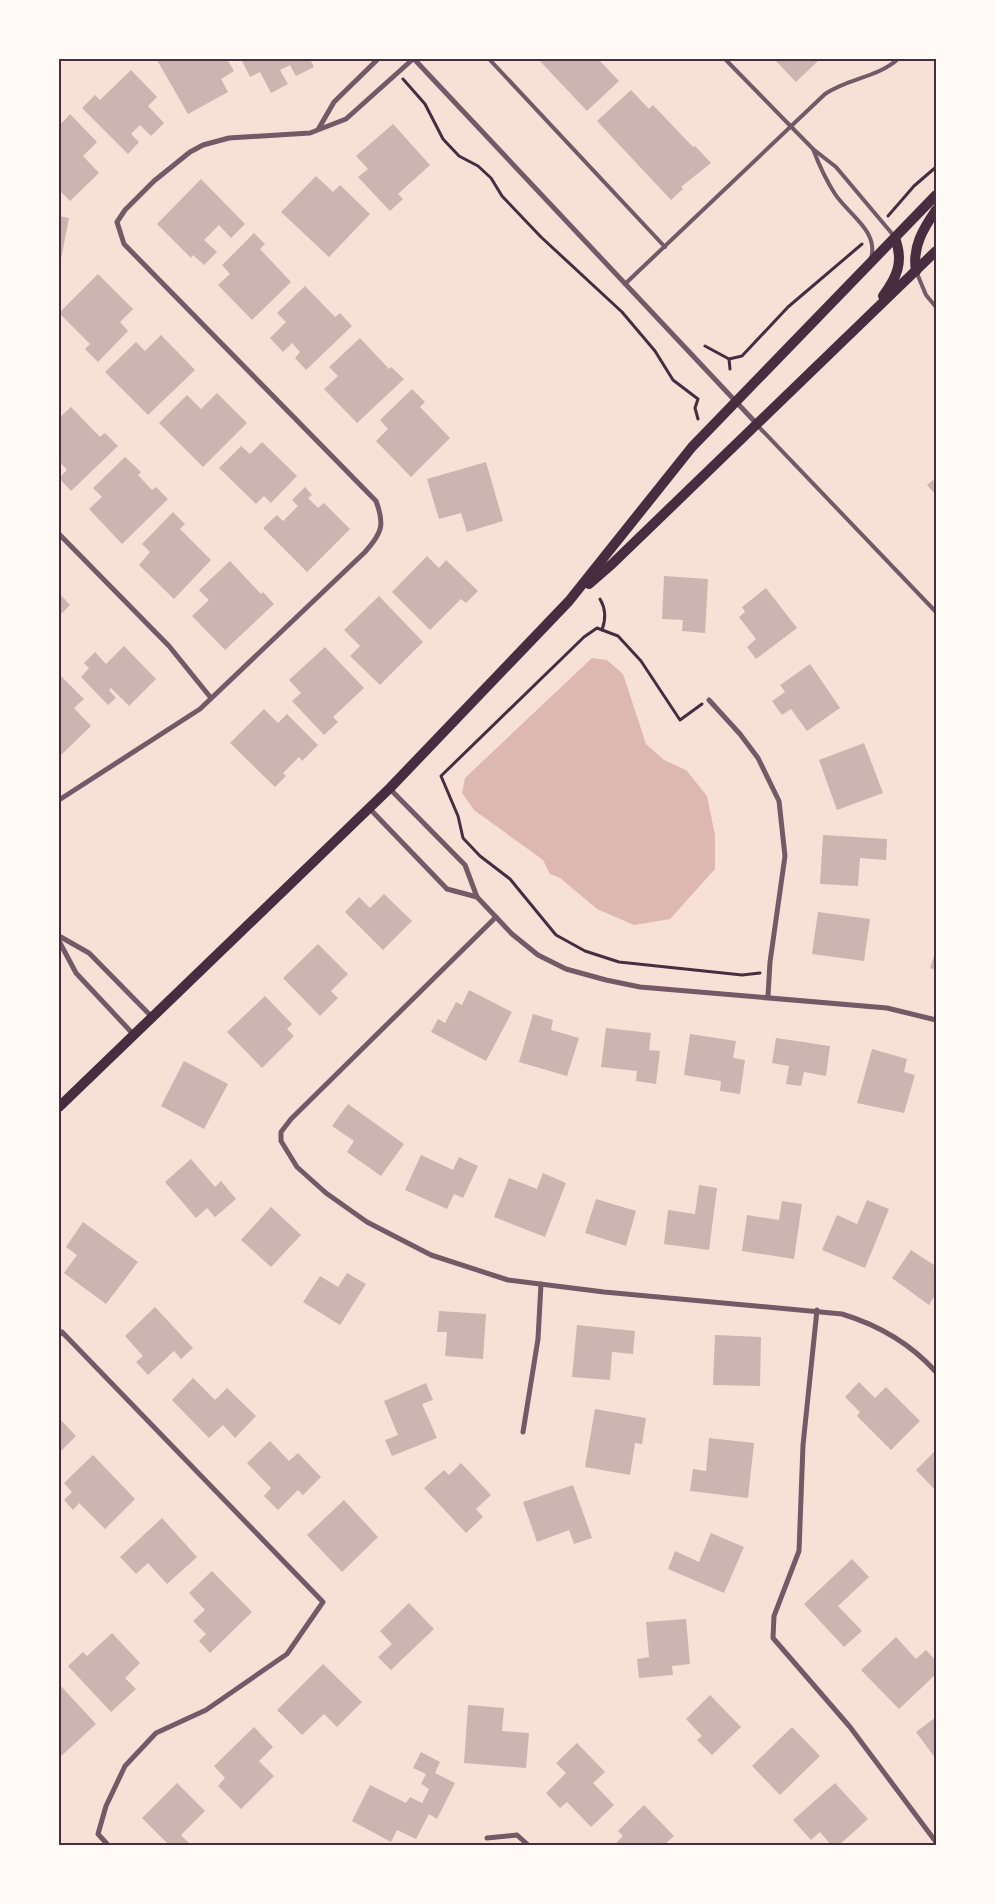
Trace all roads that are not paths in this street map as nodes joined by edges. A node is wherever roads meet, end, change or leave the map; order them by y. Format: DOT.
graph roads {
  1 [pos="378,59"];
  2 [pos="413,59"];
  3 [pos="489,59"];
  4 [pos="725,59"];
  5 [pos="898,59"];
  6 [pos="791,127"];
  7 [pos="319,128"];
  8 [pos="813,149"];
  9 [pos="936,195"];
  10 [pos="936,210"];
  11 [pos="895,238"];
  12 [pos="665,247"];
  13 [pos="936,251"];
  14 [pos="870,265"];
  15 [pos="916,271"];
  16 [pos="625,284"];
  17 [pos="936,307"];
  18 [pos="849,335"];
  19 [pos="736,402"];
  20 [pos="756,423"];
  21 [pos="59,534"];
  22 [pos="569,601"];
  23 [pos="936,612"];
  24 [pos="212,698"];
  25 [pos="708,700"];
  26 [pos="390,788"];
  27 [pos="59,800"];
  28 [pos="369,808"];
  29 [pos="477,897"];
  30 [pos="496,917"];
  31 [pos="59,936"];
  32 [pos="59,941"];
  33 [pos="768,996"];
  34 [pos="152,1017"];
  35 [pos="936,1020"];
  36 [pos="134,1034"];
  37 [pos="59,1107"];
  38 [pos="541,1284"];
  39 [pos="818,1310"];
  40 [pos="59,1335"];
  41 [pos="936,1372"];
  42 [pos="523,1432"];
  43 [pos="487,1838"];
  44 [pos="936,1842"];
  45 [pos="108,1845"];
  46 [pos="528,1845"];
  1 -- 7 [label="street"];
  2 -- 7 [label="street"];
  2 -- 16 [label="street"];
  3 -- 12 [label="lane"];
  4 -- 6 [label="lane"];
  5 -- 6 [label="lane"];
  6 -- 8 [label="lane"];
  6 -- 12 [label="lane"];
  7 -- 24 [label="street"];
  8 -- 11 [label="lane"];
  8 -- 14 [label="lane"];
  9 -- 11 [label="main road"];
  10 -- 15 [label="main road"];
  11 -- 14 [label="main road"];
  11 -- 18 [label="main road"];
  12 -- 16 [label="lane"];
  13 -- 15 [label="main road"];
  14 -- 19 [label="main road"];
  15 -- 17 [label="lane"];
  15 -- 18 [label="main road"];
  16 -- 19 [label="street"];
  18 -- 20 [label="main road"];
  19 -- 20 [label="street"];
  19 -- 22 [label="main road"];
  20 -- 22 [label="main road"];
  20 -- 23 [label="lane"];
  21 -- 24 [label="street"];
  22 -- 26 [label="main road"];
  24 -- 27 [label="street"];
  25 -- 33 [label="street"];
  26 -- 28 [label="main road"];
  26 -- 29 [label="street"];
  28 -- 29 [label="street"];
  28 -- 34 [label="main road"];
  29 -- 30 [label="street"];
  30 -- 33 [label="street"];
  30 -- 38 [label="street"];
  31 -- 34 [label="street"];
  32 -- 36 [label="street"];
  33 -- 35 [label="street"];
  34 -- 36 [label="main road"];
  36 -- 37 [label="main road"];
  38 -- 39 [label="street"];
  38 -- 42 [label="street"];
  39 -- 41 [label="street"];
  39 -- 44 [label="street"];
  40 -- 45 [label="street"];
  43 -- 46 [label="street"];
}
